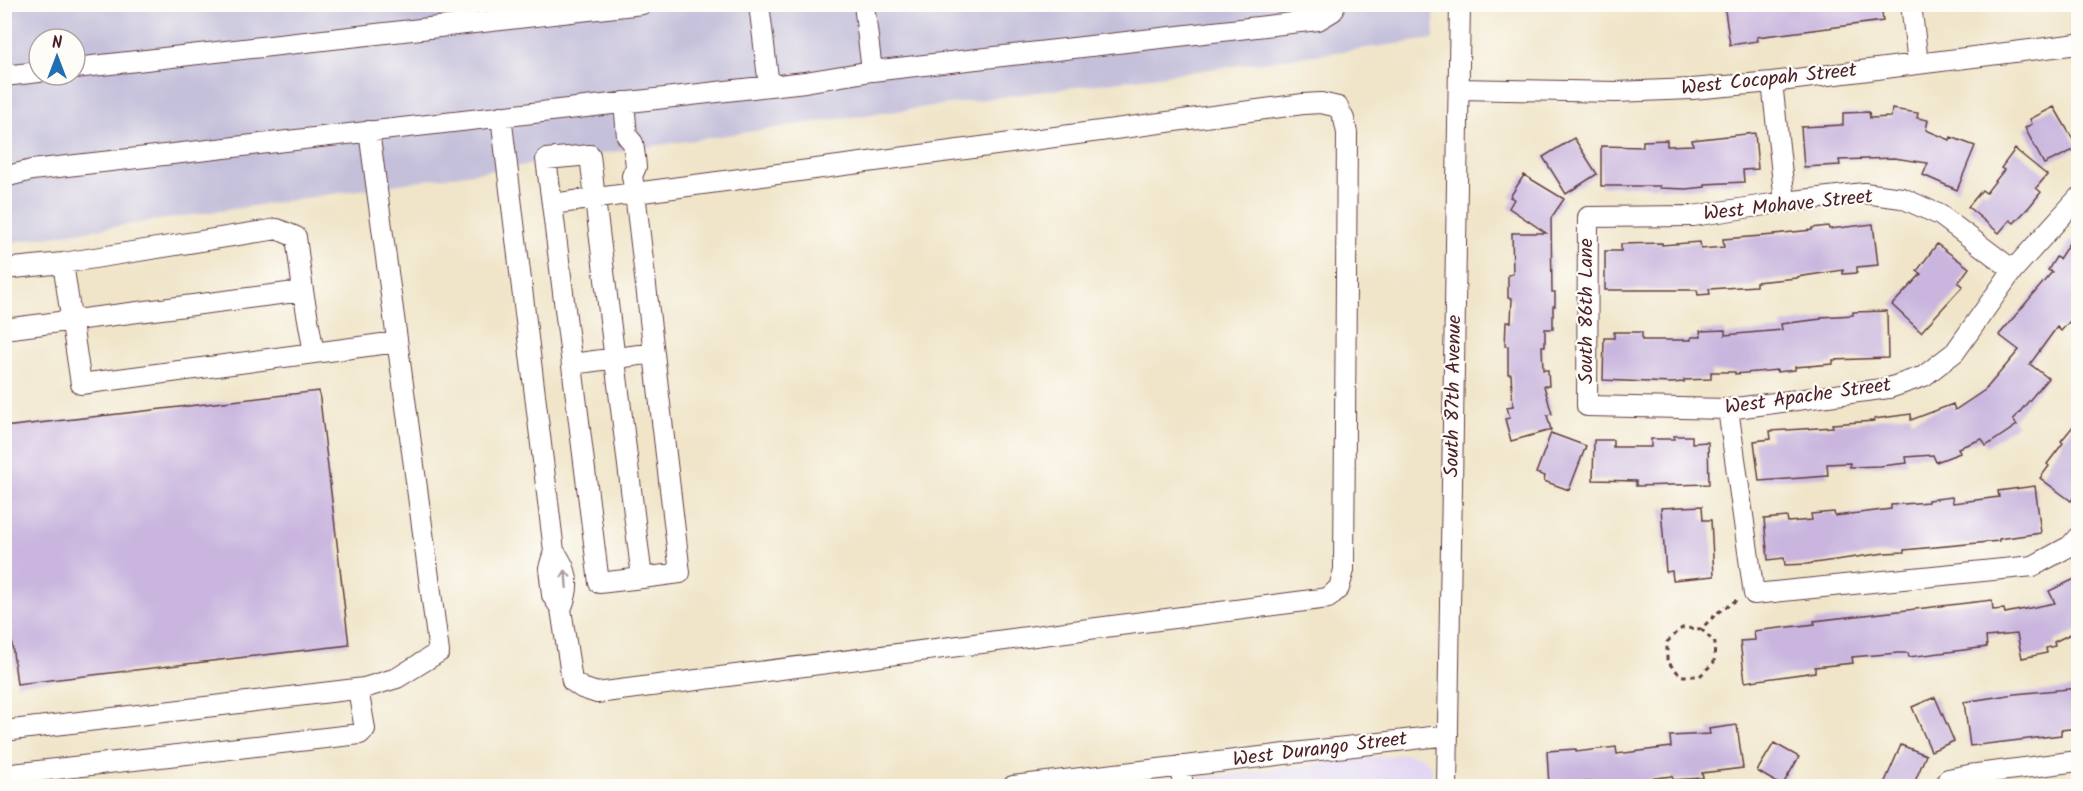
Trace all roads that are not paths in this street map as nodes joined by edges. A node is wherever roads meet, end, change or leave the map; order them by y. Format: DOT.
graph roads {
  1 [pos="642,4"];
  2 [pos="759,4"];
  3 [pos="864,4"];
  4 [pos="1335,4"];
  5 [pos="1460,4"];
  6 [pos="1911,4"];
  7 [pos="2079,44"];
  8 [pos="1918,63"];
  9 [pos="87,67"];
  10 [pos="872,70"];
  11 [pos="27,73"];
  12 [pos="4,76"];
  13 [pos="1772,82"];
  14 [pos="769,86"];
  15 [pos="1459,89"];
  16 [pos="624,102"];
  17 [pos="501,116"];
  18 [pos="369,131"];
  19 [pos="4,177"];
  20 [pos="633,184"];
  21 [pos="2079,198"];
  22 [pos="595,199"];
  23 [pos="1785,202"];
  24 [pos="552,204"];
  25 [pos="1588,217"];
  26 [pos="63,263"];
  27 [pos="4,269"];
  28 [pos="2013,270"];
  29 [pos="303,291"];
  30 [pos="72,320"];
  31 [pos="4,329"];
  32 [pos="397,342"];
  33 [pos="315,353"];
  34 [pos="654,353"];
  35 [pos="615,358"];
  36 [pos="572,364"];
  37 [pos="1587,406"];
  38 [pos="1728,410"];
  39 [pos="2079,537"];
  40 [pos="642,578"];
  41 [pos="358,689"];
  42 [pos="4,731"];
  43 [pos="1448,735"];
  44 [pos="2079,761"];
  45 [pos="1180,766"];
  46 [pos="4,775"];
  47 [pos="1948,783"];
  48 [pos="1013,786"];
  49 [pos="1183,786"];
  50 [pos="1447,786"];
  1 -- 9 [label="street"];
  2 -- 14 [label="street"];
  3 -- 10 [label="street"];
  4 -- 10 [label="street"];
  5 -- 15 [label="street, South 87th Avenue"];
  6 -- 8 [label="street"];
  7 -- 8 [label="street, West Cocopah Street"];
  8 -- 13 [label="street, West Cocopah Street"];
  10 -- 14 [label="street"];
  11 -- 12 [label="street"];
  13 -- 15 [label="street, West Cocopah Street"];
  13 -- 23 [label="street"];
  14 -- 16 [label="street"];
  15 -- 43 [label="street, South 87th Avenue"];
  16 -- 17 [label="street"];
  16 -- 20 [label="street"];
  17 -- 18 [label="street"];
  17 -- 20 [label="street"];
  18 -- 19 [label="street"];
  18 -- 32 [label="street"];
  20 -- 22 [label="street"];
  20 -- 34 [label="street"];
  21 -- 28 [label="street"];
  22 -- 24 [label="street"];
  22 -- 24 [label="street"];
  22 -- 35 [label="street"];
  23 -- 25 [label="street, West Mohave Street"];
  23 -- 28 [label="street, West Mohave Street"];
  24 -- 36 [label="street"];
  25 -- 37 [label="street, South 86th Lane"];
  26 -- 27 [label="street"];
  26 -- 29 [label="street"];
  26 -- 30 [label="street"];
  28 -- 38 [label="street, West Apache Street"];
  29 -- 30 [label="street"];
  29 -- 33 [label="street"];
  30 -- 31 [label="street"];
  30 -- 33 [label="street"];
  32 -- 33 [label="street"];
  32 -- 41 [label="street"];
  34 -- 35 [label="street"];
  34 -- 40 [label="street"];
  35 -- 36 [label="street"];
  35 -- 40 [label="street"];
  36 -- 40 [label="street"];
  37 -- 38 [label="street, West Apache Street"];
  38 -- 39 [label="street"];
  41 -- 42 [label="street"];
  41 -- 46 [label="street"];
  43 -- 45 [label="street, West Durango Street"];
  43 -- 50 [label="street, South 87th Avenue"];
  44 -- 47 [label="street"];
  45 -- 48 [label="street, West Durango Street"];
  45 -- 49 [label="street"];
}
